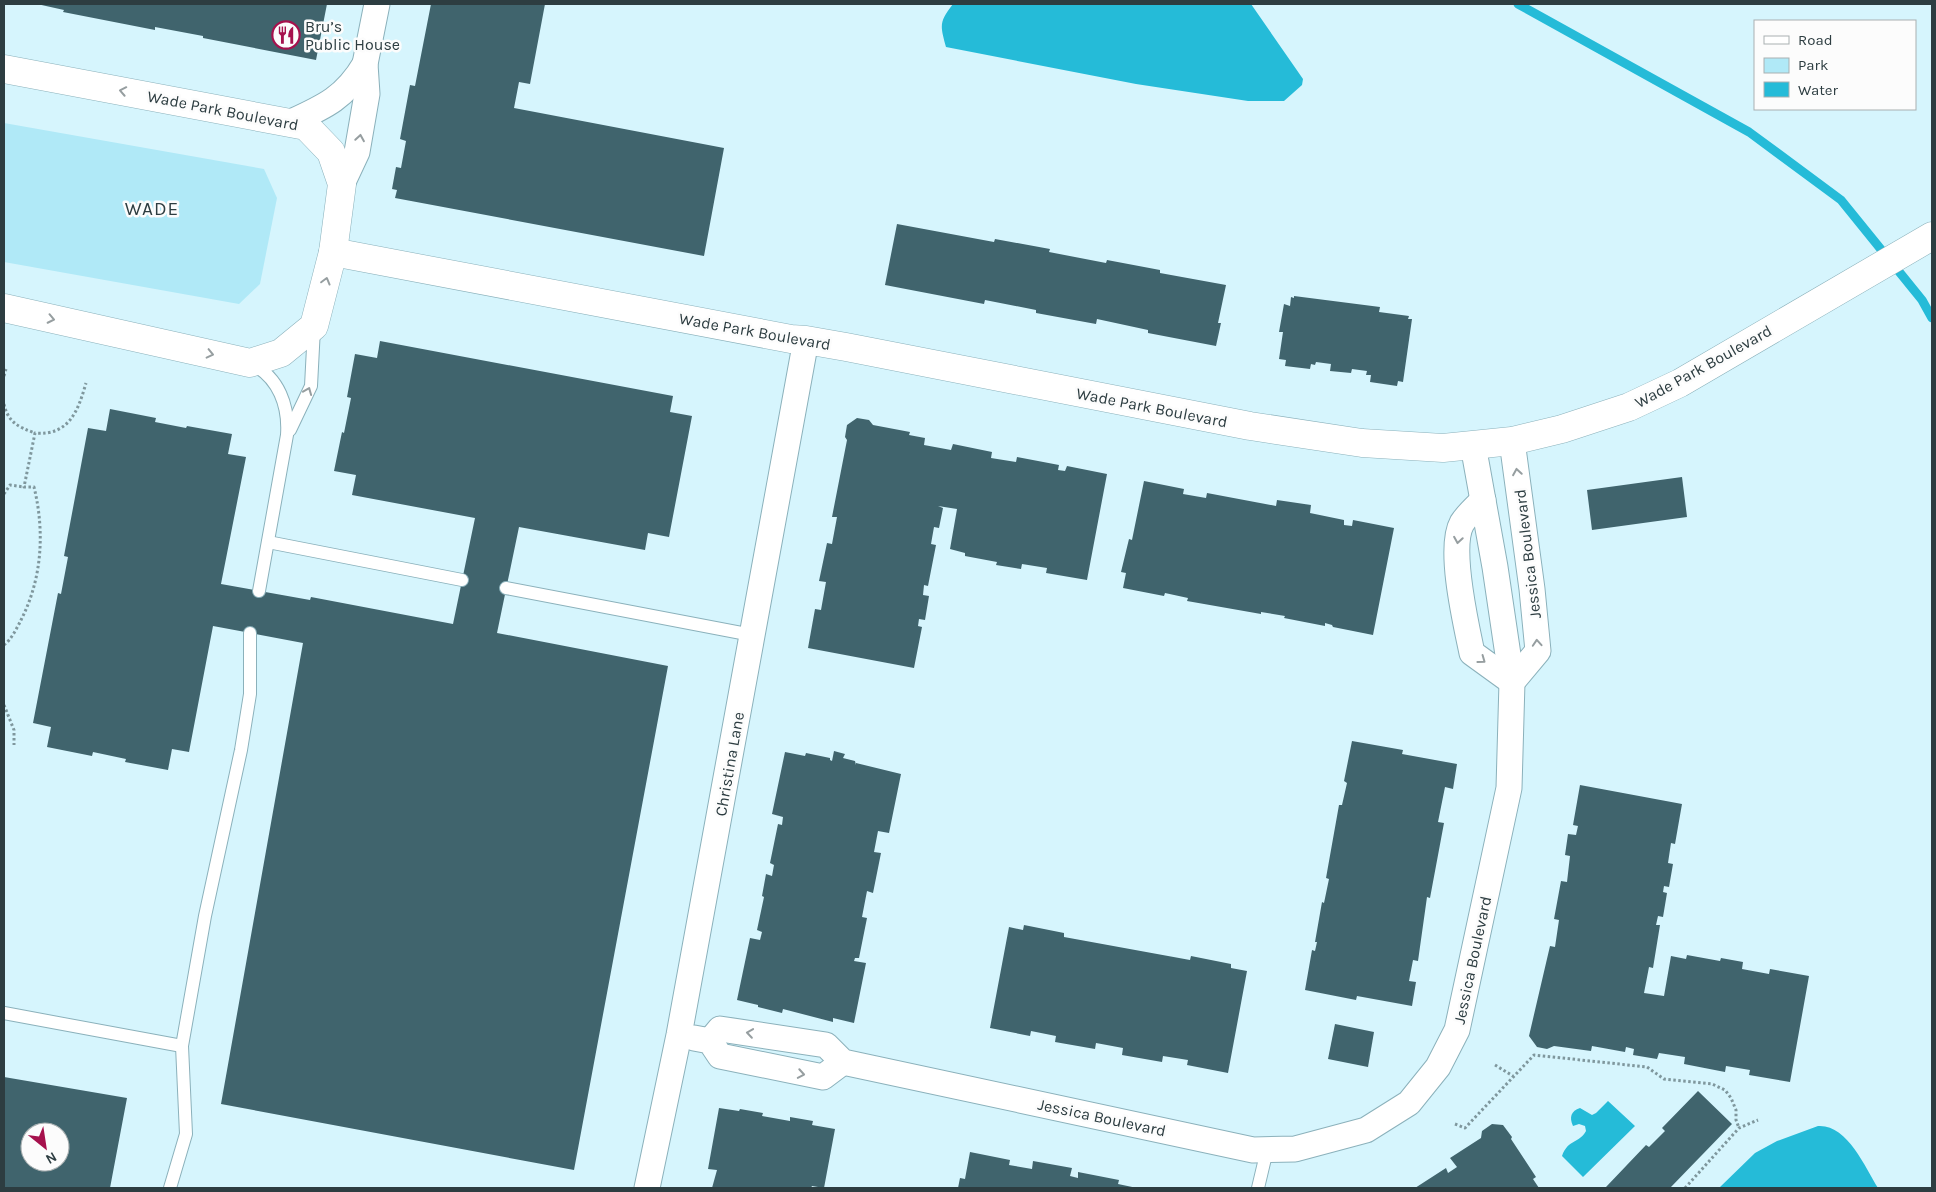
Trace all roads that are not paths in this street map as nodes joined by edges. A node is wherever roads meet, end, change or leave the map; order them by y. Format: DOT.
graph roads {
  1 [pos="377,4"];
  2 [pos="365,64"];
  3 [pos="4,69"];
  4 [pos="289,123"];
  5 [pos="342,184"];
  6 [pos="1932,236"];
  7 [pos="333,252"];
  8 [pos="4,308"];
  9 [pos="314,326"];
  10 [pos="806,340"];
  11 [pos="250,363"];
  12 [pos="287,435"];
  13 [pos="1512,441"];
  14 [pos="1473,444"];
  15 [pos="1483,500"];
  16 [pos="268,542"];
  17 [pos="1529,560"];
  18 [pos="1495,567"];
  19 [pos="1459,572"];
  20 [pos="462,580"];
  21 [pos="506,588"];
  22 [pos="259,591"];
  23 [pos="250,633"];
  24 [pos="752,635"];
  25 [pos="1512,682"];
  26 [pos="4,1013"];
  27 [pos="679,1036"];
  28 [pos="776,1037"];
  29 [pos="710,1041"];
  30 [pos="182,1046"];
  31 [pos="844,1062"];
  32 [pos="770,1067"];
  33 [pos="1267,1150"];
  34 [pos="170,1188"];
  35 [pos="648,1188"];
  36 [pos="1258,1188"];
  1 -- 2 [label="street"];
  2 -- 4 [label="street"];
  5 -- 2 [label="street, one-way"];
  4 -- 3 [label="street, Wade Park Boulevard, one-way"];
  4 -- 5 [label="street, Wade Park Boulevard"];
  5 -- 7 [label="street, Wade Park Boulevard"];
  6 -- 13 [label="street, Wade Park Boulevard"];
  9 -- 7 [label="street, Wade Park Boulevard, one-way"];
  7 -- 10 [label="street, Wade Park Boulevard"];
  8 -- 11 [label="street, one-way"];
  9 -- 11 [label="street"];
  12 -- 9 [label="lane, one-way"];
  10 -- 14 [label="street, Wade Park Boulevard"];
  10 -- 24 [label="street, Christina Lane"];
  11 -- 12 [label="lane"];
  12 -- 16 [label="lane"];
  13 -- 14 [label="street, Wade Park Boulevard"];
  17 -- 13 [label="street, Jessica Boulevard, one-way"];
  14 -- 15 [label="street"];
  15 -- 18 [label="street"];
  15 -- 19 [label="street, one-way"];
  16 -- 20 [label="lane"];
  16 -- 22 [label="lane"];
  17 -- 18 [label="street"];
  25 -- 17 [label="street, Jessica Boulevard, one-way"];
  18 -- 19 [label="street"];
  18 -- 25 [label="street"];
  19 -- 25 [label="street, one-way"];
  21 -- 24 [label="lane"];
  23 -- 30 [label="lane"];
  24 -- 27 [label="street, Christina Lane"];
  25 -- 33 [label="street, Jessica Boulevard"];
  26 -- 30 [label="lane"];
  27 -- 29 [label="street"];
  27 -- 35 [label="street, Christina Lane"];
  28 -- 29 [label="street, one-way"];
  28 -- 31 [label="street"];
  28 -- 32 [label="street"];
  29 -- 32 [label="street"];
  30 -- 34 [label="lane"];
  32 -- 31 [label="street, one-way"];
  31 -- 33 [label="street, Jessica Boulevard"];
  33 -- 36 [label="lane"];
}
